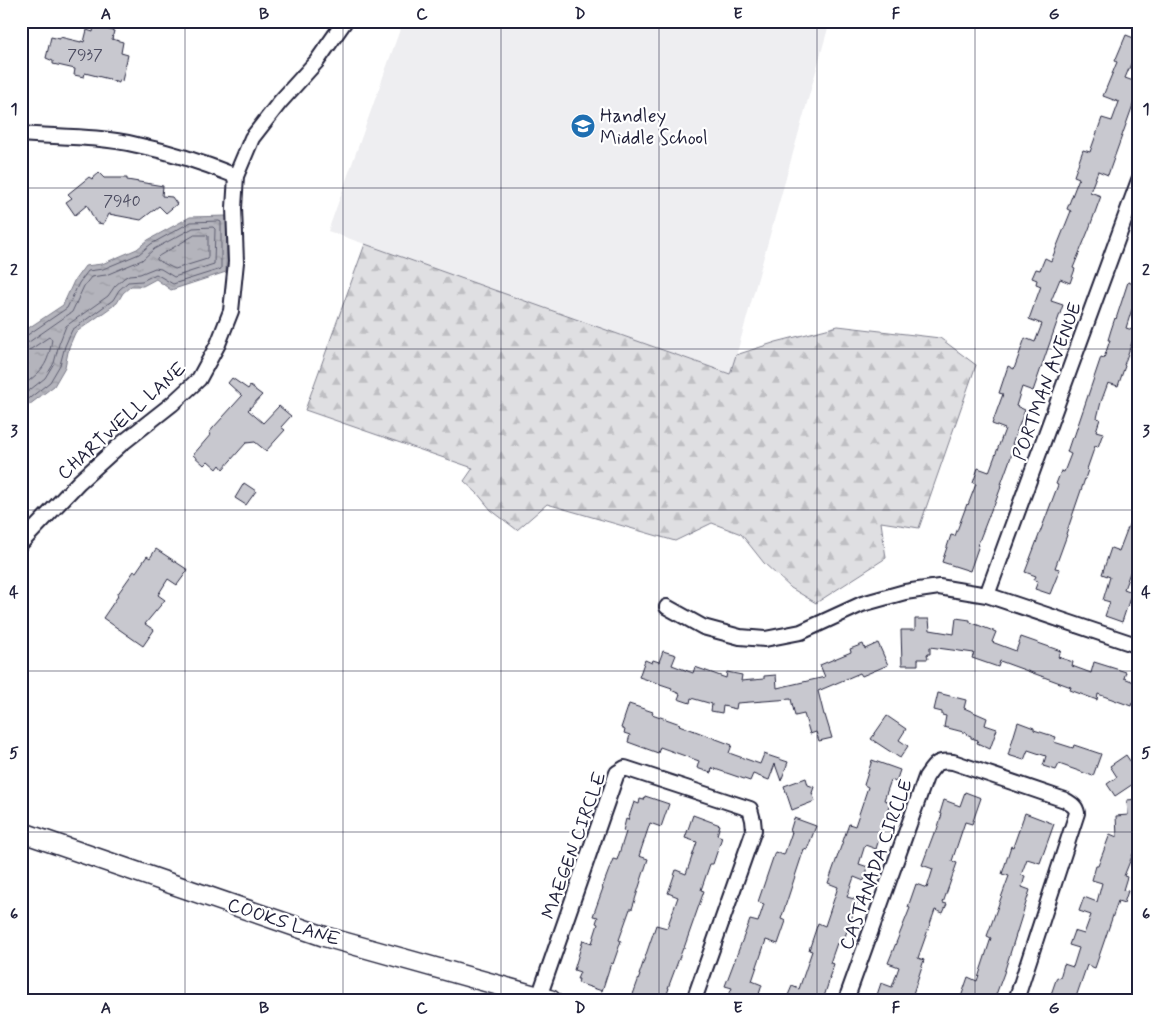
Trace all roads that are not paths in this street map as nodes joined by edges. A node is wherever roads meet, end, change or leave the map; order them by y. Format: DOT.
graph roads {
  1 [pos="345,21"];
  2 [pos="21,134"];
  3 [pos="236,176"];
  4 [pos="1139,180"];
  5 [pos="21,543"];
  6 [pos="987,595"];
  7 [pos="667,607"];
  8 [pos="1139,646"];
  9 [pos="21,832"];
  10 [pos="545,998"];
  11 [pos="694,1000"];
  12 [pos="846,1000"];
  13 [pos="1016,1000"];
  1 -- 3 [label="street, CHARTWELL LANE"];
  2 -- 3 [label="street"];
  3 -- 5 [label="street, CHARTWELL LANE"];
  4 -- 6 [label="street, PORTMAN AVENUE"];
  6 -- 7 [label="street"];
  6 -- 8 [label="street"];
  9 -- 10 [label="main road, COOKS LANE"];
  10 -- 11 [label="street, MAEGEN CIRCLE"];
  12 -- 13 [label="street, CASTANADA CIRCLE"];
}
